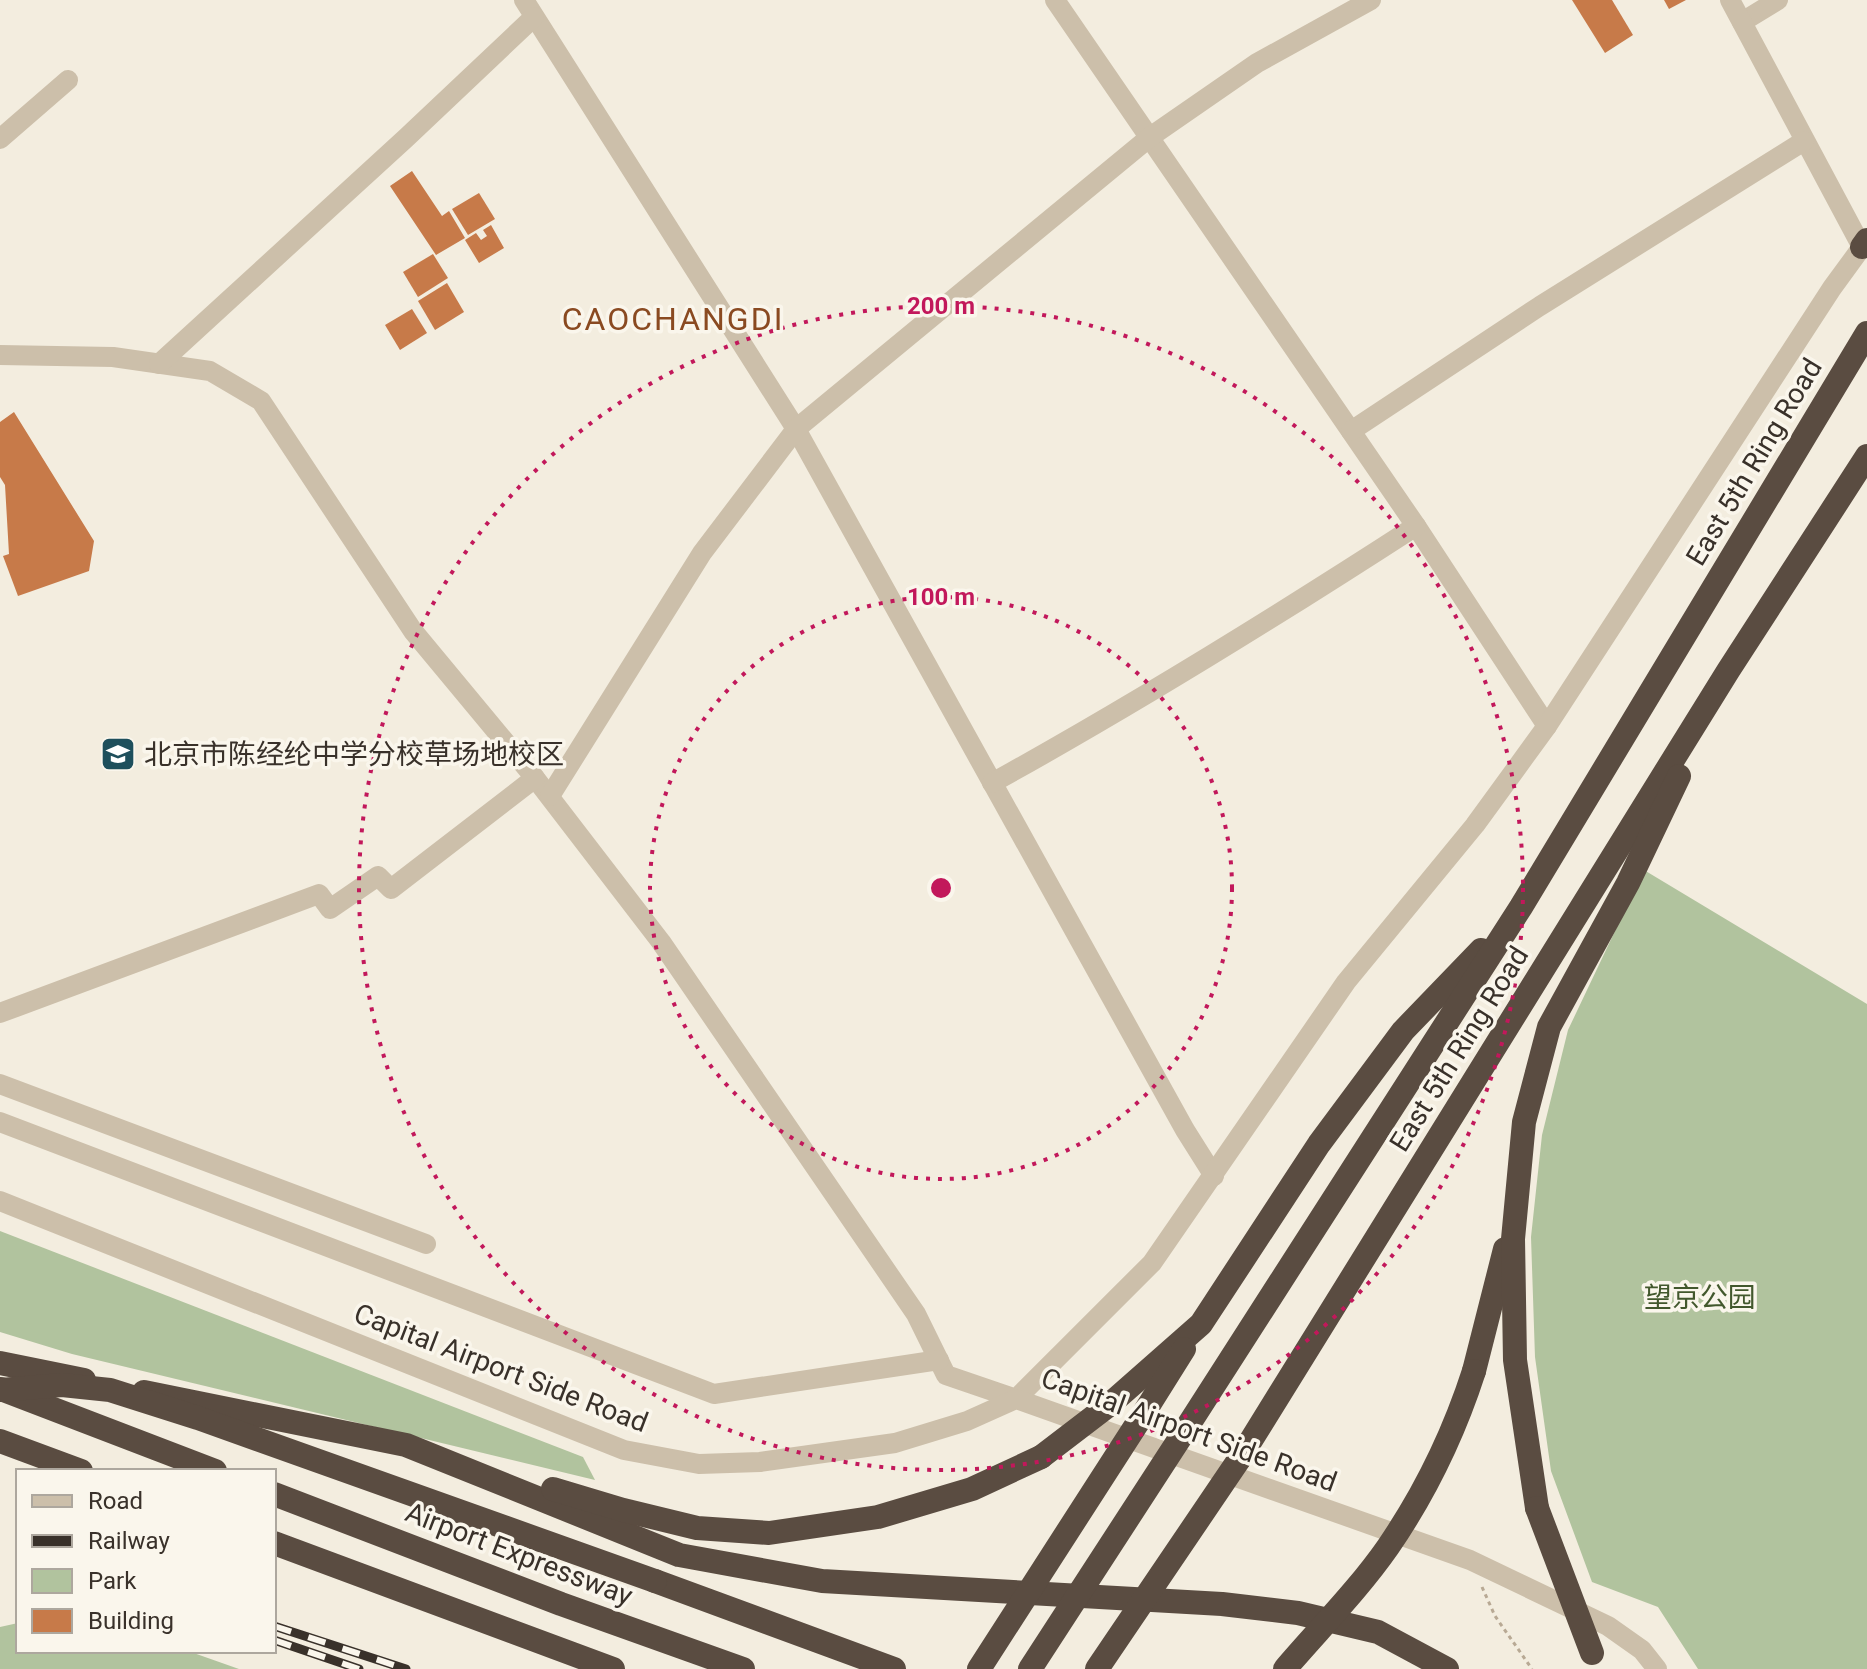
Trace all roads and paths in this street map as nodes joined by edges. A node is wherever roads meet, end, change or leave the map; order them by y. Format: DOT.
graph roads {
  1 [pos="1055,0"];
  2 [pos="1371,0"];
  3 [pos="1730,0"];
  4 [pos="1778,0"];
  5 [pos="529,8"];
  6 [pos="1742,22"];
  7 [pos="68,80"];
  8 [pos="1150,137"];
  9 [pos="0,139"];
  10 [pos="1804,141"];
  11 [pos="1865,243"];
  12 [pos="1867,333"];
  13 [pos="0,355"];
  14 [pos="159,364"];
  15 [pos="796,429"];
  16 [pos="1351,431"];
  17 [pos="1867,456"];
  18 [pos="1416,526"];
  19 [pos="1728,671"];
  20 [pos="1547,726"];
  21 [pos="535,778"];
  22 [pos="992,783"];
  23 [pos="550,796"];
  24 [pos="1521,907"];
  25 [pos="0,1013"];
  26 [pos="0,1084"];
  27 [pos="0,1122"];
  28 [pos="1214,1176"];
  29 [pos="0,1201"];
  30 [pos="1516,1204"];
  31 [pos="426,1244"];
  32 [pos="1201,1324"];
  33 [pos="939,1360"];
  34 [pos="0,1363"];
  35 [pos="0,1389"];
  36 [pos="1016,1399"];
  37 [pos="0,1441"];
  38 [pos="406,1445"];
  39 [pos="76,1469"];
  40 [pos="210,1469"];
  41 [pos="276,1495"];
  42 [pos="276,1544"];
  43 [pos="1470,1560"];
  44 [pos="1596,1661"];
  45 [pos="613,1669"];
  46 [pos="743,1669"];
  47 [pos="894,1669"];
  48 [pos="979,1669"];
  49 [pos="1030,1669"];
  50 [pos="1097,1669"];
  51 [pos="1285,1669"];
  52 [pos="1447,1669"];
  53 [pos="1532,1669"];
  54 [pos="1657,1669"];
  1 -- 8 [label="street"];
  2 -- 8 [label="street"];
  3 -- 6 [label="street"];
  4 -- 6 [label="street"];
  5 -- 14 [label="street"];
  5 -- 15 [label="street"];
  6 -- 10 [label="street"];
  7 -- 9 [label="street"];
  8 -- 15 [label="street"];
  8 -- 16 [label="street"];
  10 -- 11 [label="street"];
  10 -- 16 [label="street"];
  11 -- 20 [label="street"];
  12 -- 24 [label="highway, East 5th Ring Road"];
  13 -- 14 [label="street"];
  14 -- 21 [label="street"];
  15 -- 22 [label="street"];
  15 -- 23 [label="street"];
  16 -- 18 [label="street"];
  17 -- 19 [label="highway, East 5th Ring Road"];
  18 -- 20 [label="street"];
  18 -- 22 [label="street"];
  19 -- 30 [label="highway"];
  19 -- 50 [label="highway, East 5th Ring Road, bridge"];
  20 -- 28 [label="street"];
  21 -- 23 [label="street"];
  21 -- 25 [label="street"];
  22 -- 28 [label="street"];
  23 -- 33 [label="street"];
  24 -- 32 [label="highway"];
  24 -- 49 [label="highway, East 5th Ring Road, bridge"];
  26 -- 31 [label="street"];
  27 -- 33 [label="street"];
  28 -- 36 [label="street"];
  29 -- 36 [label="street, Capital Airport Side Road"];
  30 -- 44 [label="highway, bridge"];
  30 -- 51 [label="highway, bridge"];
  32 -- 38 [label="highway, bridge"];
  32 -- 48 [label="highway, bridge"];
  33 -- 36 [label="street"];
  34 -- 38 [label="highway"];
  35 -- 40 [label="highway"];
  35 -- 47 [label="highway, bridge"];
  36 -- 43 [label="street, Capital Airport Side Road"];
  37 -- 39 [label="highway"];
  38 -- 52 [label="highway"];
  41 -- 46 [label="highway, Airport Expressway"];
  42 -- 45 [label="highway"];
  43 -- 53 [label="path"];
  43 -- 54 [label="street, Capital Airport Side Road"];
}
